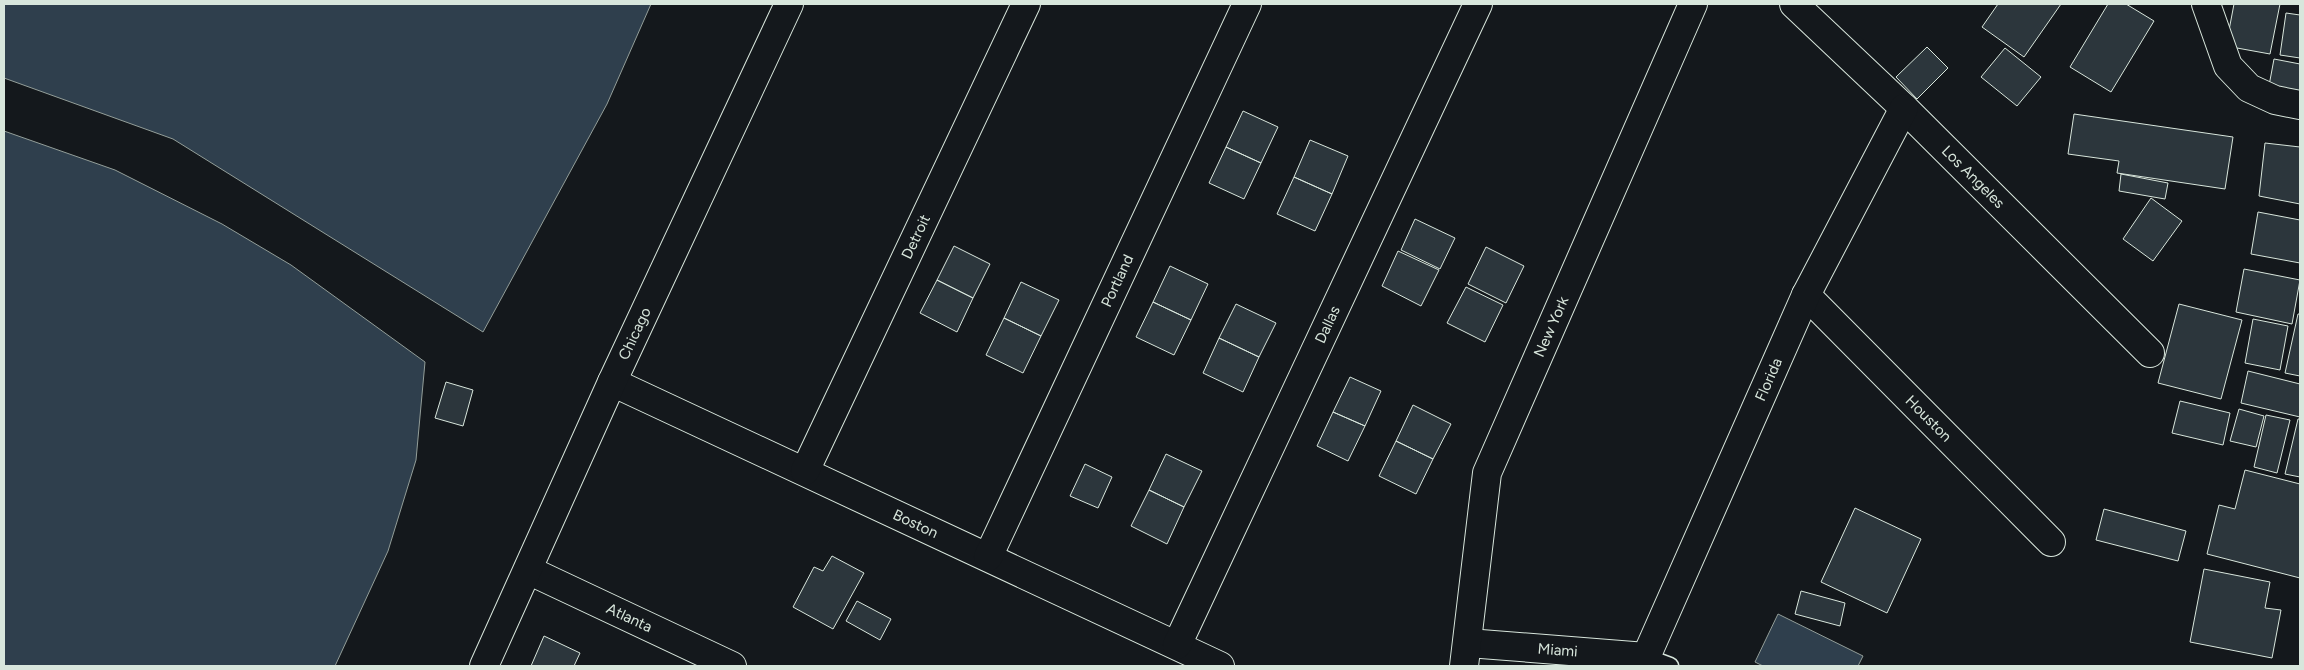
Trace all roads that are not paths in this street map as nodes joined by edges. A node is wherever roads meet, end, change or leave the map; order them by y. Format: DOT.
graph roads {
  1 [pos="789,4"];
  2 [pos="1026,4"];
  3 [pos="1247,4"];
  4 [pos="1478,4"];
  5 [pos="1693,4"];
  6 [pos="1794,4"];
  7 [pos="2206,4"];
  8 [pos="2300,105"];
  9 [pos="1904,108"];
  10 [pos="1806,295"];
  11 [pos="2150,352"];
  12 [pos="612,382"];
  13 [pos="805,471"];
  14 [pos="2051,542"];
  15 [pos="988,557"];
  16 [pos="528,570"];
  17 [pos="1177,645"];
  18 [pos="1466,654"];
  19 [pos="1658,662"];
  20 [pos="484,666"];
  21 [pos="732,666"];
  22 [pos="1220,666"];
  1 -- 12 [label="street, Chicago"];
  2 -- 13 [label="street, Detroit"];
  3 -- 15 [label="street, Portland"];
  4 -- 17 [label="street, Dallas"];
  5 -- 18 [label="street, New York"];
  6 -- 9 [label="street, Los Angeles"];
  7 -- 8 [label="street"];
  9 -- 10 [label="street, Florida"];
  9 -- 11 [label="street, Los Angeles"];
  10 -- 14 [label="street, Houston"];
  10 -- 19 [label="street, Florida"];
  12 -- 13 [label="street, Boston"];
  12 -- 16 [label="street, Chicago"];
  13 -- 15 [label="street, Boston"];
  15 -- 17 [label="street, Boston"];
  16 -- 20 [label="street, Chicago"];
  16 -- 21 [label="street, Atlanta"];
  17 -- 22 [label="street, Boston"];
  18 -- 19 [label="street, Miami"];
}
